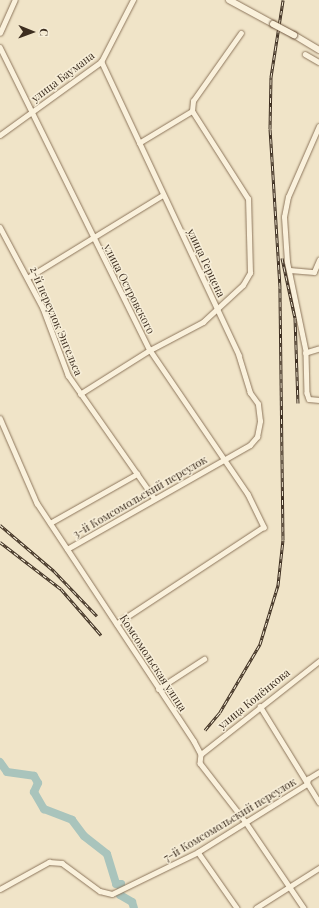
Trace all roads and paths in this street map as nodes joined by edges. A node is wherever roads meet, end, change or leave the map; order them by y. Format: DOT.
graph roads {
  1 [pos="15,0"];
  2 [pos="133,0"];
  3 [pos="229,0"];
  4 [pos="0,33"];
  5 [pos="241,33"];
  6 [pos="0,47"];
  7 [pos="319,50"];
  8 [pos="304,54"];
  9 [pos="101,62"];
  10 [pos="319,62"];
  11 [pos="192,111"];
  12 [pos="32,112"];
  13 [pos="319,126"];
  14 [pos="0,134"];
  15 [pos="140,143"];
  16 [pos="164,195"];
  17 [pos="0,227"];
  18 [pos="93,237"];
  19 [pos="319,260"];
  20 [pos="290,270"];
  21 [pos="29,277"];
  22 [pos="217,309"];
  23 [pos="319,349"];
  24 [pos="150,350"];
  25 [pos="306,353"];
  26 [pos="80,394"];
  27 [pos="319,400"];
  28 [pos="0,418"];
  29 [pos="222,460"];
  30 [pos="137,474"];
  31 [pos="154,498"];
  32 [pos="50,523"];
  33 [pos="67,549"];
  34 [pos="117,624"];
  35 [pos="204,659"];
  36 [pos="319,661"];
  37 [pos="158,689"];
  38 [pos="260,706"];
  39 [pos="201,754"];
  40 [pos="319,772"];
  41 [pos="308,784"];
  42 [pos="319,802"];
  43 [pos="245,821"];
  44 [pos="198,852"];
  45 [pos="319,868"];
  46 [pos="289,886"];
  47 [pos="0,889"];
  48 [pos="237,908"];
  49 [pos="256,908"];
  50 [pos="304,908"];
  1 -- 4 [label="street"];
  2 -- 9 [label="street, улица Баумана"];
  3 -- 7 [label="main road, bridge"];
  5 -- 11 [label="street"];
  6 -- 12 [label="street, улица Островского"];
  8 -- 10 [label="street"];
  9 -- 12 [label="street, улица Баумана"];
  9 -- 15 [label="street, улица Герцена"];
  11 -- 15 [label="street"];
  11 -- 22 [label="street"];
  12 -- 14 [label="street, улица Баумана"];
  12 -- 18 [label="street, улица Островского"];
  13 -- 20 [label="street"];
  15 -- 16 [label="street, улица Герцена"];
  16 -- 18 [label="street"];
  16 -- 22 [label="street, улица Герцена"];
  17 -- 21 [label="street, 2-й переулок Энгельса"];
  18 -- 21 [label="street"];
  18 -- 24 [label="street, улица Островского"];
  19 -- 20 [label="street"];
  20 -- 25 [label="street"];
  21 -- 26 [label="street, 2-й переулок Энгельса"];
  22 -- 24 [label="street"];
  22 -- 29 [label="street, улица Герцена"];
  23 -- 25 [label="street"];
  24 -- 26 [label="street"];
  24 -- 29 [label="street, улица Островского"];
  25 -- 27 [label="street"];
  26 -- 30 [label="street, 2-й переулок Энгельса"];
  28 -- 32 [label="street, Комсомольская улица"];
  29 -- 31 [label="street, 3-й Комсомольский переулок"];
  29 -- 34 [label="street, улица Островского"];
  30 -- 31 [label="street, 2-й переулок Энгельса"];
  30 -- 32 [label="street"];
  31 -- 33 [label="street, 3-й Комсомольский переулок"];
  32 -- 33 [label="street, Комсомольская улица"];
  33 -- 34 [label="street, Комсомольская улица"];
  34 -- 37 [label="street, Комсомольская улица"];
  35 -- 37 [label="street"];
  36 -- 38 [label="street, улица Конёнкова"];
  37 -- 39 [label="street, Комсомольская улица"];
  38 -- 39 [label="street, улица Конёнкова"];
  38 -- 41 [label="street"];
  39 -- 43 [label="street, Комсомольская улица"];
  40 -- 41 [label="street, 7-й Комсомольский переулок"];
  41 -- 42 [label="street"];
  41 -- 43 [label="street, 7-й Комсомольский переулок"];
  43 -- 44 [label="street, 7-й Комсомольский переулок"];
  43 -- 46 [label="street, Комсомольская улица"];
  44 -- 47 [label="street, 7-й Комсомольский переулок"];
  44 -- 48 [label="street"];
  45 -- 46 [label="street"];
  46 -- 49 [label="street"];
  46 -- 50 [label="street, Комсомольская улица"];
}
